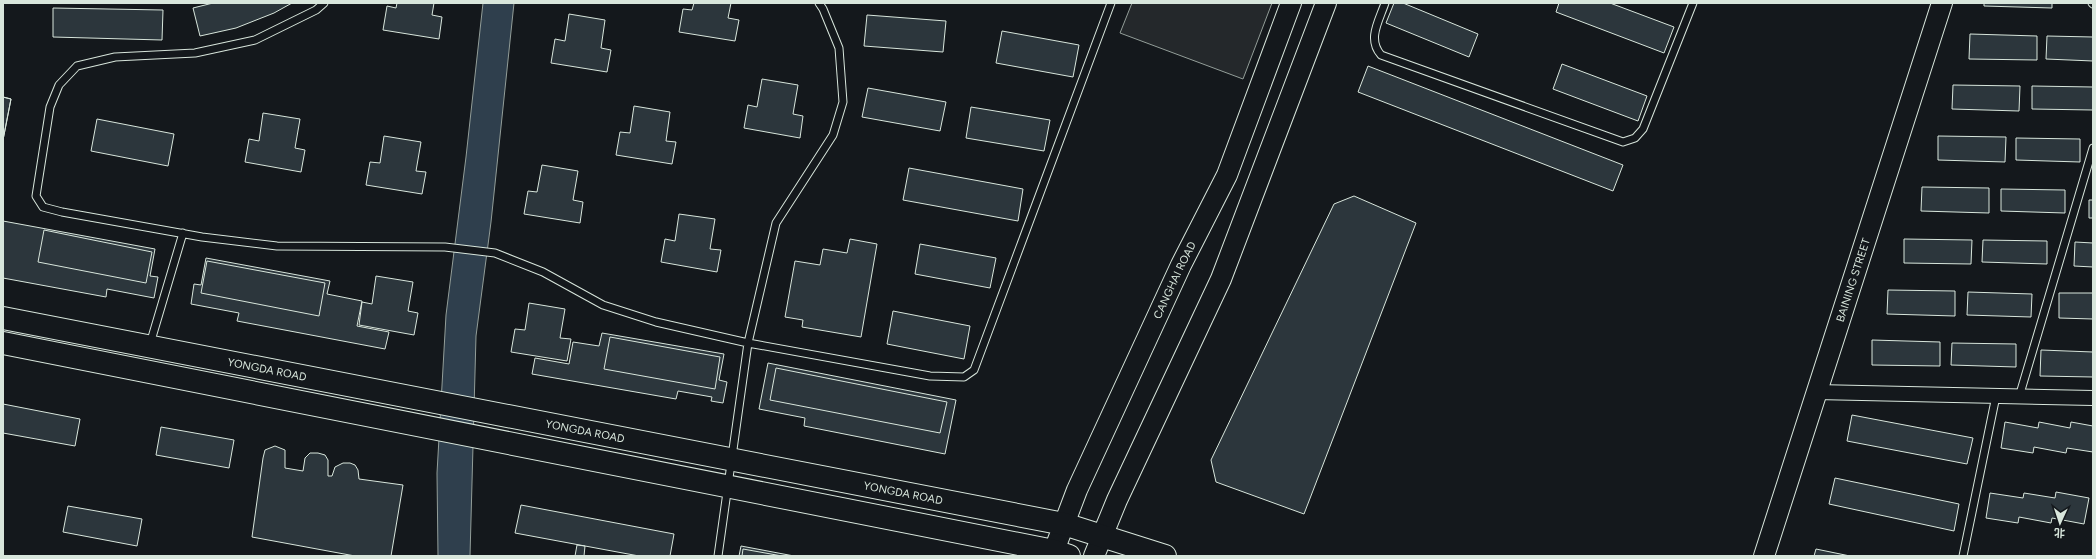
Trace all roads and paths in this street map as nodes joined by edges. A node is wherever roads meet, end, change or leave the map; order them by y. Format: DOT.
graph roads {
  1 [pos="324,3"];
  2 [pos="819,3"];
  3 [pos="1111,3"];
  4 [pos="1291,3"];
  5 [pos="1326,3"];
  6 [pos="1385,3"];
  7 [pos="1692,3"];
  8 [pos="1942,3"];
  9 [pos="2093,148"];
  10 [pos="183,233"];
  11 [pos="3,318"];
  12 [pos="748,343"];
  13 [pos="3,344"];
  14 [pos="149,348"];
  15 [pos="1816,392"];
  16 [pos="1996,396"];
  17 [pos="2019,396"];
  18 [pos="2093,398"];
  19 [pos="731,460"];
  20 [pos="728,486"];
  21 [pos="1064,524"];
  22 [pos="1102,535"];
  23 [pos="1058,554"];
  24 [pos="718,556"];
  25 [pos="1094,556"];
  26 [pos="1165,556"];
  27 [pos="1764,556"];
  28 [pos="1963,556"];
  1 -- 10 [label="lane"];
  2 -- 12 [label="lane"];
  3 -- 12 [label="lane"];
  4 -- 21 [label="main road, CANGHAI ROAD"];
  5 -- 22 [label="main road"];
  6 -- 7 [label="lane"];
  8 -- 15 [label="main road, BAINING STREET"];
  9 -- 17 [label="lane"];
  10 -- 12 [label="lane"];
  10 -- 14 [label="lane"];
  11 -- 14 [label="main road, YONGDA ROAD"];
  12 -- 19 [label="lane"];
  13 -- 20 [label="main road"];
  14 -- 19 [label="main road, YONGDA ROAD"];
  15 -- 16 [label="street"];
  15 -- 27 [label="main road, BAINING STREET"];
  16 -- 17 [label="street"];
  16 -- 28 [label="lane"];
  17 -- 18 [label="street"];
  19 -- 20 [label="lane"];
  19 -- 21 [label="main road, YONGDA ROAD"];
  20 -- 23 [label="main road"];
  20 -- 24 [label="lane"];
  21 -- 22 [label="main road, YONGDA ROAD"];
  21 -- 23 [label="main road, CANGHAI ROAD"];
  22 -- 25 [label="main road"];
  22 -- 26 [label="main road, YONGDA ROAD"];
}
